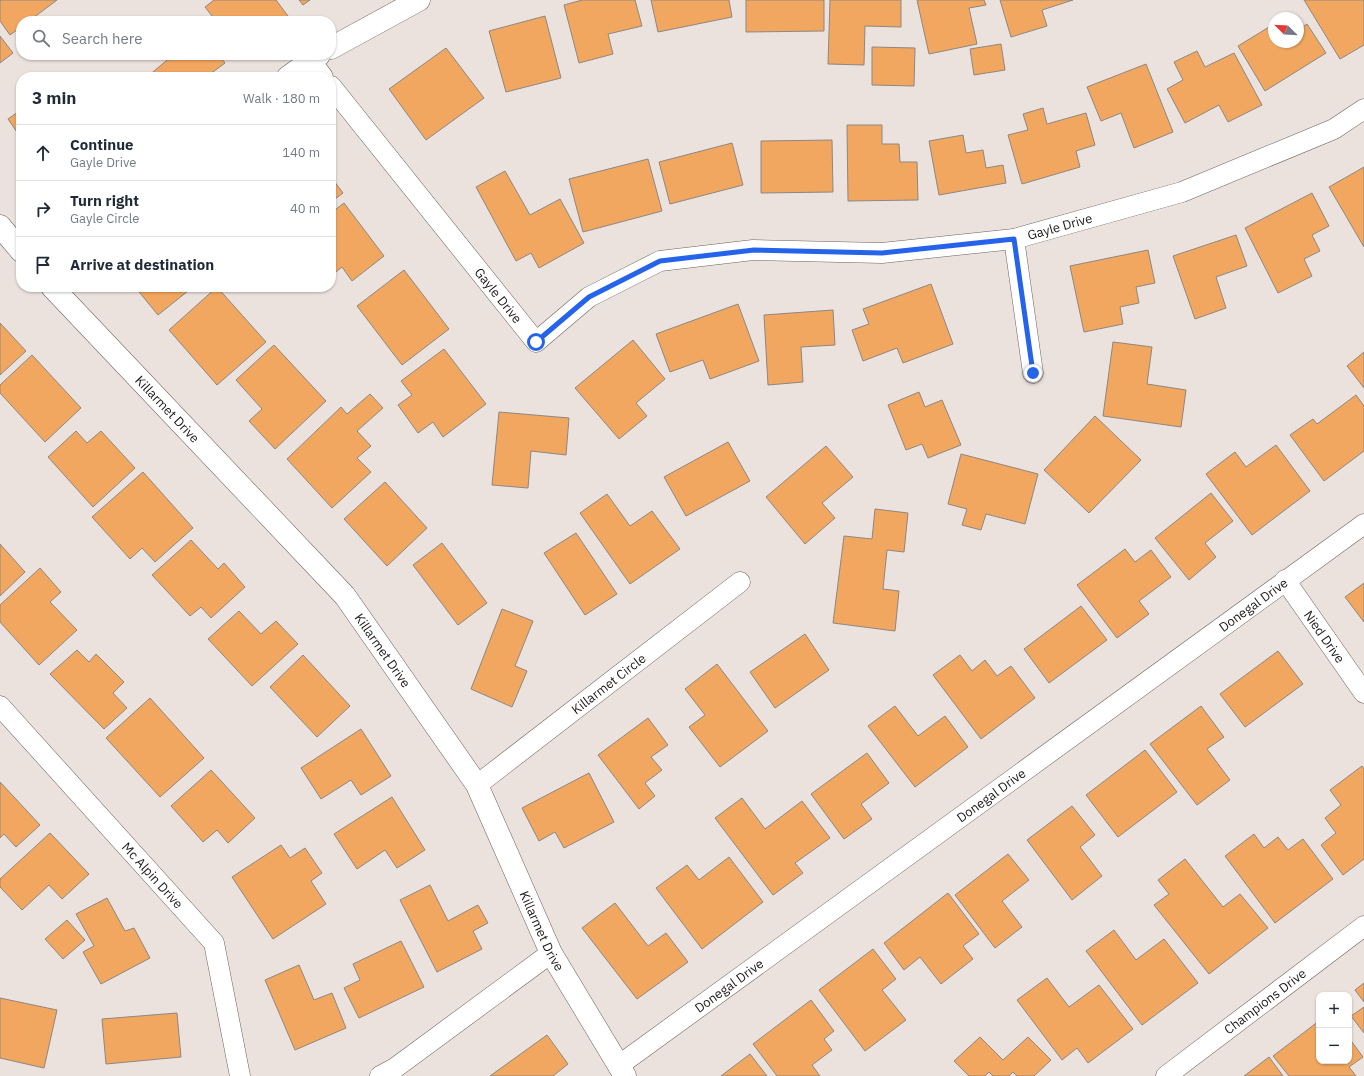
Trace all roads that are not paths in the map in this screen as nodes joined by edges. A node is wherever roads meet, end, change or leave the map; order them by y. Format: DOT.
graph roads {
  1 [pos="419,0"];
  2 [pos="336,45"];
  3 [pos="311,60"];
  4 [pos="315,60"];
  5 [pos="295,72"];
  6 [pos="321,72"];
  7 [pos="336,92"];
  8 [pos="1364,109"];
  9 [pos="0,226"];
  10 [pos="1014,239"];
  11 [pos="16,245"];
  12 [pos="57,292"];
  13 [pos="1033,373"];
  14 [pos="1364,524"];
  15 [pos="1285,580"];
  16 [pos="740,582"];
  17 [pos="1364,693"];
  18 [pos="0,706"];
  19 [pos="477,785"];
  20 [pos="1364,926"];
  21 [pos="551,953"];
  22 [pos="622,1071"];
  23 [pos="240,1076"];
  24 [pos="380,1076"];
  25 [pos="1166,1076"];
  1 -- 2 [label="street"];
  3 -- 5 [label="street"];
  4 -- 6 [label="street"];
  7 -- 10 [label="street, Gayle Drive"];
  8 -- 10 [label="street, Gayle Drive"];
  9 -- 11 [label="street"];
  10 -- 13 [label="street"];
  12 -- 19 [label="street, Killarmet Drive"];
  14 -- 15 [label="street, Donegal Drive"];
  15 -- 17 [label="street, Nied Drive"];
  15 -- 22 [label="street, Donegal Drive"];
  16 -- 19 [label="street, Killarmet Circle"];
  18 -- 23 [label="street, Mc Alpin Drive"];
  19 -- 21 [label="street, Killarmet Drive"];
  20 -- 25 [label="street, Champions Drive"];
  21 -- 22 [label="street, Killarmet Drive"];
  21 -- 24 [label="street"];
}
